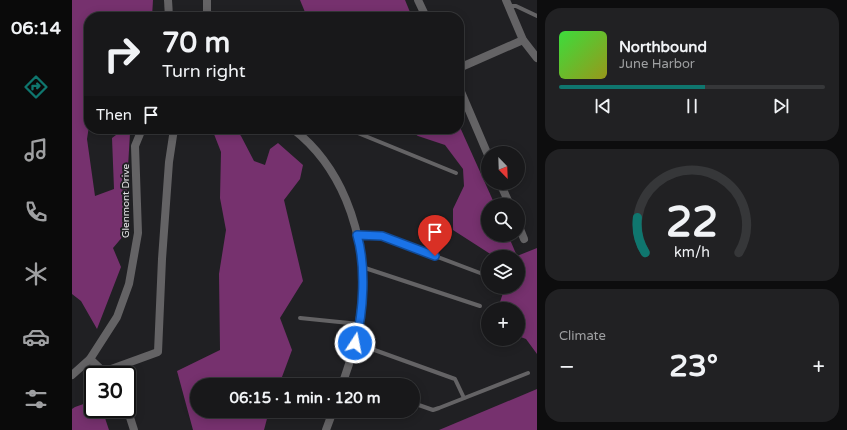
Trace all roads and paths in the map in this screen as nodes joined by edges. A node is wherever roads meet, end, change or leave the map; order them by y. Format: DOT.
graph roads {
  1 [pos="168,0"];
  2 [pos="207,0"];
  3 [pos="418,0"];
  4 [pos="507,3"];
  5 [pos="169,12"];
  6 [pos="207,12"];
  7 [pos="424,12"];
  8 [pos="537,16"];
  9 [pos="523,40"];
  10 [pos="537,58"];
  11 [pos="464,66"];
  12 [pos="464,100"];
  13 [pos="140,134"];
  14 [pos="173,134"];
  15 [pos="302,134"];
  16 [pos="360,134"];
  17 [pos="484,146"];
  18 [pos="456,173"];
  19 [pos="357,235"];
  20 [pos="362,267"];
  21 [pos="481,273"];
  22 [pos="480,306"];
  23 [pos="300,318"];
  24 [pos="359,324"];
  25 [pos="355,343"];
  26 [pos="90,359"];
  27 [pos="98,366"];
  28 [pos="123,366"];
  29 [pos="528,373"];
  30 [pos="72,375"];
  31 [pos="345,378"];
  32 [pos="464,398"];
  33 [pos="420,405"];
  34 [pos="130,418"];
  35 [pos="330,418"];
  36 [pos="134,430"];
  37 [pos="326,430"];
  1 -- 5 [label="street"];
  2 -- 6 [label="street"];
  3 -- 7 [label="street"];
  4 -- 8 [label="lane"];
  4 -- 9 [label="street"];
  9 -- 10 [label="street"];
  9 -- 11 [label="street"];
  12 -- 17 [label="street"];
  13 -- 26 [label="street, Glenmont Drive"];
  14 -- 28 [label="street"];
  15 -- 19 [label="street"];
  16 -- 18 [label="lane"];
  19 -- 20 [label="street"];
  19 -- 21 [label="lane"];
  20 -- 22 [label="lane"];
  20 -- 24 [label="street"];
  23 -- 24 [label="lane"];
  24 -- 25 [label="street"];
  25 -- 31 [label="street"];
  25 -- 32 [label="lane"];
  26 -- 27 [label="street"];
  26 -- 30 [label="street, Glenmont Drive"];
  29 -- 32 [label="lane"];
  32 -- 33 [label="lane"];
  34 -- 36 [label="street"];
  35 -- 37 [label="street"];
}
